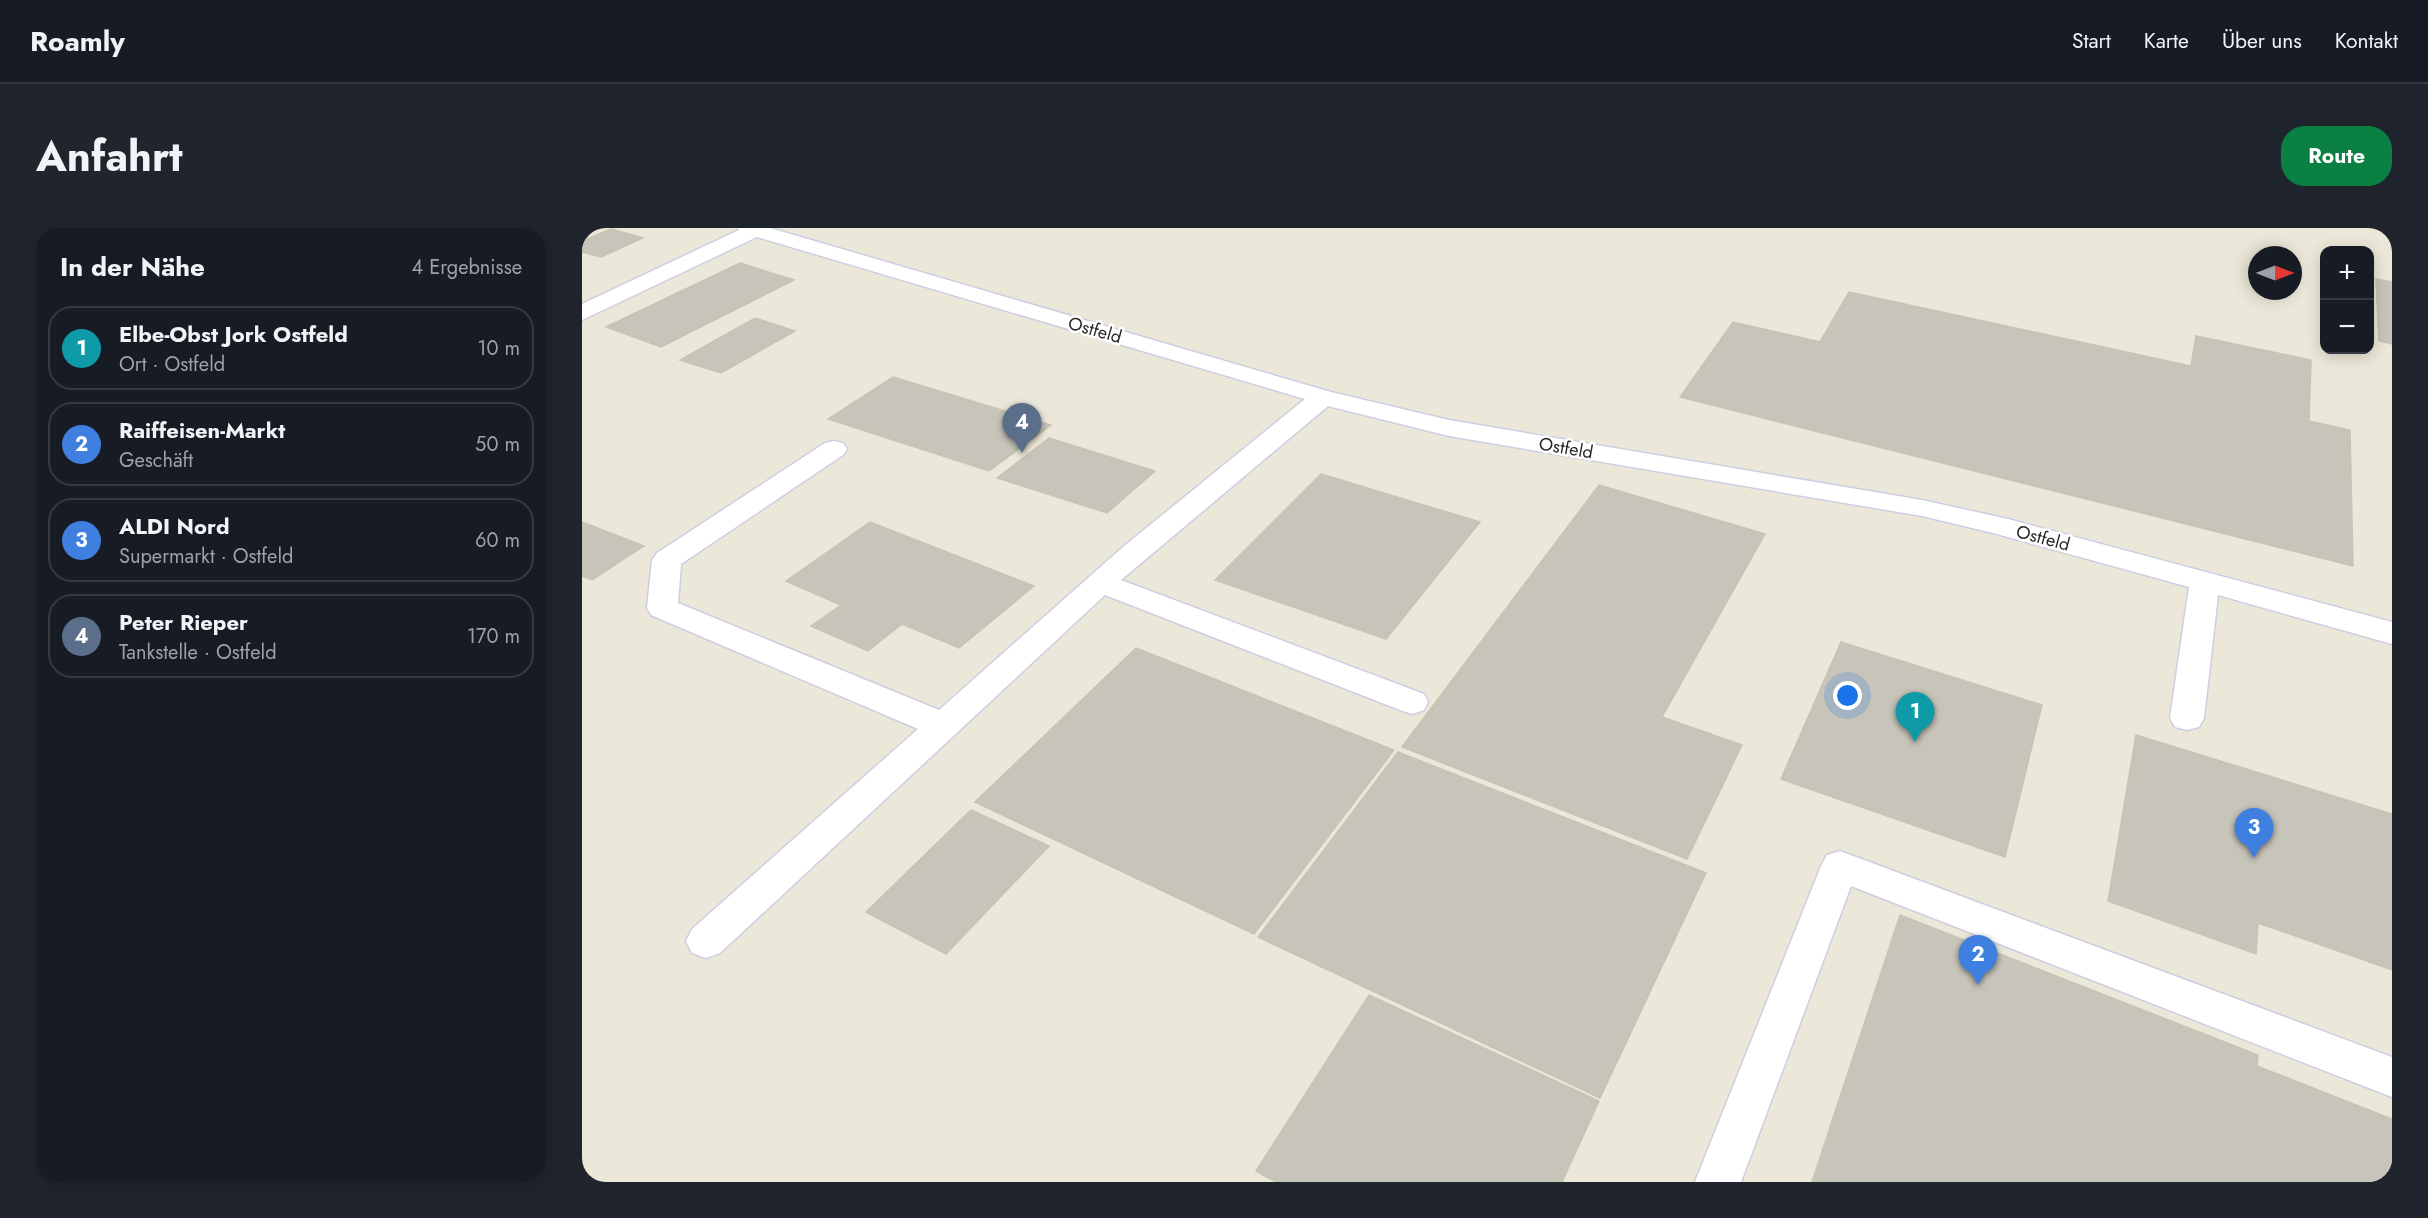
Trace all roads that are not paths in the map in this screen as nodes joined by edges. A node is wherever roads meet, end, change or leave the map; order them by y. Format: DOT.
graph roads {
  1 [pos="752,229"];
  2 [pos="582,313"];
  3 [pos="1323,397"];
  4 [pos="834,449"];
  5 [pos="2205,582"];
  6 [pos="1101,583"];
  7 [pos="2392,633"];
  8 [pos="1412,702"];
  9 [pos="2187,718"];
  10 [pos="944,726"];
  11 [pos="706,941"];
  12 [pos="2392,1077"];
  13 [pos="1718,1182"];
  1 -- 2 [label="street"];
  1 -- 3 [label="street, Ostfeld"];
  3 -- 5 [label="street, Ostfeld"];
  3 -- 6 [label="street"];
  4 -- 10 [label="street"];
  5 -- 7 [label="street, Ostfeld"];
  5 -- 9 [label="street"];
  6 -- 8 [label="street"];
  6 -- 10 [label="street"];
  10 -- 11 [label="street"];
  12 -- 13 [label="street"];
}
